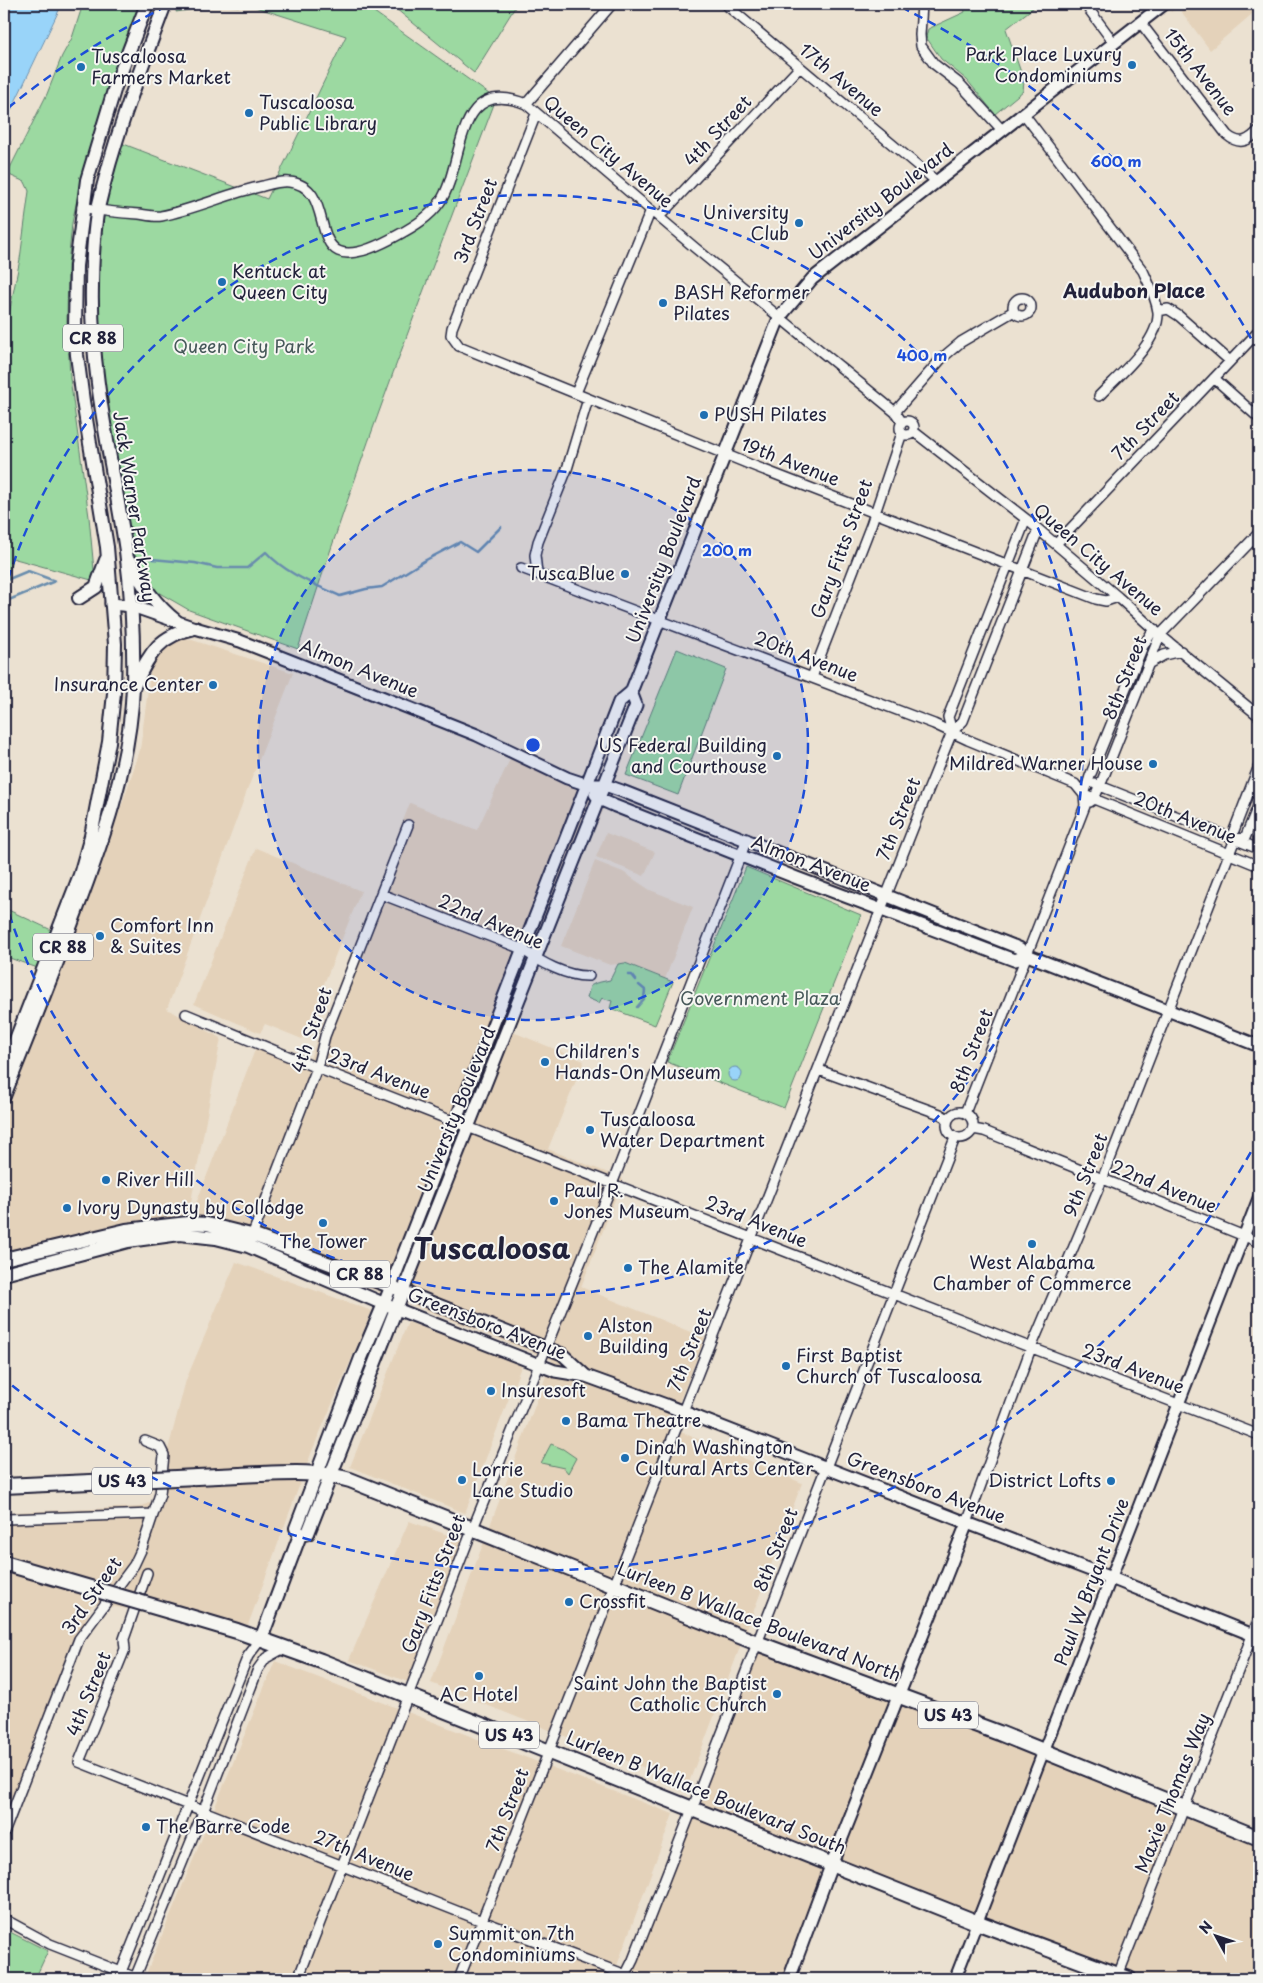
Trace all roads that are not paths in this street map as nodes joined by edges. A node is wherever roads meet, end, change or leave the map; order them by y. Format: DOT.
graph roads {
  1 [pos="147,4"];
  2 [pos="165,4"];
  3 [pos="612,4"];
  4 [pos="725,4"];
  5 [pos="922,4"];
  6 [pos="1086,4"];
  7 [pos="1162,5"];
  8 [pos="1140,22"];
  9 [pos="1114,43"];
  10 [pos="800,66"];
  11 [pos="526,104"];
  12 [pos="536,114"];
  13 [pos="1024,114"];
  14 [pos="1002,130"];
  15 [pos="1258,133"];
  16 [pos="936,181"];
  17 [pos="82,207"];
  18 [pos="98,210"];
  19 [pos="651,210"];
  20 [pos="659,217"];
  21 [pos="1014,311"];
  22 [pos="1158,311"];
  23 [pos="779,318"];
  24 [pos="1259,330"];
  25 [pos="454,340"];
  26 [pos="1230,361"];
  27 [pos="1214,378"];
  28 [pos="576,393"];
  29 [pos="1099,396"];
  30 [pos="588,399"];
  31 [pos="895,412"];
  32 [pos="1259,418"];
  33 [pos="902,422"];
  34 [pos="914,431"];
  35 [pos="902,433"];
  36 [pos="724,454"];
  37 [pos="875,513"];
  38 [pos="1026,520"];
  39 [pos="1038,530"];
  40 [pos="1259,533"];
  41 [pos="1056,544"];
  42 [pos="125,548"];
  43 [pos="108,556"];
  44 [pos="1008,564"];
  45 [pos="522,568"];
  46 [pos="1023,570"];
  47 [pos="537,573"];
  48 [pos="1118,597"];
  49 [pos="79,598"];
  50 [pos="111,604"];
  51 [pos="132,606"];
  52 [pos="659,620"];
  53 [pos="176,621"];
  54 [pos="195,628"];
  55 [pos="1157,632"];
  56 [pos="1181,652"];
  57 [pos="1148,664"];
  58 [pos="812,677"];
  59 [pos="133,689"];
  60 [pos="632,692"];
  61 [pos="1259,716"];
  62 [pos="952,732"];
  63 [pos="1259,766"];
  64 [pos="1088,782"];
  65 [pos="1075,784"];
  66 [pos="588,785"];
  67 [pos="605,785"];
  68 [pos="1099,786"];
  69 [pos="1084,794"];
  70 [pos="599,799"];
  71 [pos="1094,799"];
  72 [pos="1259,804"];
  73 [pos="1085,806"];
  74 [pos="408,825"];
  75 [pos="747,839"];
  76 [pos="1235,839"];
  77 [pos="1259,849"];
  78 [pos="1229,854"];
  79 [pos="740,855"];
  80 [pos="1259,866"];
  81 [pos="381,894"];
  82 [pos="886,895"];
  83 [pos="881,909"];
  84 [pos="522,949"];
  85 [pos="1027,955"];
  86 [pos="536,959"];
  87 [pos="589,976"];
  88 [pos="1169,1010"];
  89 [pos="186,1014"];
  90 [pos="8,1046"];
  91 [pos="1259,1046"];
  92 [pos="317,1068"];
  93 [pos="4,1070"];
  94 [pos="819,1070"];
  95 [pos="4,1096"];
  96 [pos="965,1113"];
  97 [pos="948,1119"];
  98 [pos="455,1120"];
  99 [pos="470,1127"];
  100 [pos="973,1129"];
  101 [pos="955,1138"];
  102 [pos="1102,1180"];
  103 [pos="613,1182"];
  104 [pos="1259,1197"];
  105 [pos="1244,1236"];
  106 [pos="751,1238"];
  107 [pos="250,1240"];
  108 [pos="1259,1242"];
  109 [pos="4,1259"];
  110 [pos="4,1274"];
  111 [pos="391,1286"];
  112 [pos="403,1291"];
  113 [pos="895,1294"];
  114 [pos="384,1304"];
  115 [pos="396,1309"];
  116 [pos="547,1348"];
  117 [pos="1031,1348"];
  118 [pos="541,1364"];
  119 [pos="586,1376"];
  120 [pos="1179,1404"];
  121 [pos="683,1411"];
  122 [pos="1259,1435"];
  123 [pos="145,1441"];
  124 [pos="826,1468"];
  125 [pos="316,1473"];
  126 [pos="332,1474"];
  127 [pos="4,1486"];
  128 [pos="153,1514"];
  129 [pos="4,1520"];
  130 [pos="967,1523"];
  131 [pos="473,1528"];
  132 [pos="300,1536"];
  133 [pos="4,1563"];
  134 [pos="146,1573"];
  135 [pos="1111,1578"];
  136 [pos="614,1585"];
  137 [pos="1259,1618"];
  138 [pos="1256,1634"];
  139 [pos="261,1639"];
  140 [pos="757,1643"];
  141 [pos="1259,1647"];
  142 [pos="284,1648"];
  143 [pos="245,1664"];
  144 [pos="258,1668"];
  145 [pos="409,1695"];
  146 [pos="898,1696"];
  147 [pos="549,1751"];
  148 [pos="1043,1752"];
  149 [pos="79,1762"];
  150 [pos="188,1805"];
  151 [pos="1184,1807"];
  152 [pos="693,1808"];
  153 [pos="203,1812"];
  154 [pos="4,1833"];
  155 [pos="1259,1838"];
  156 [pos="832,1863"];
  157 [pos="343,1865"];
  158 [pos="4,1919"];
  159 [pos="482,1921"];
  160 [pos="976,1922"];
  161 [pos="121,1972"];
  162 [pos="628,1977"];
  163 [pos="137,1978"];
  164 [pos="1121,1978"];
  165 [pos="298,1979"];
  166 [pos="459,1979"];
  167 [pos="617,1979"];
  168 [pos="637,1979"];
  169 [pos="789,1979"];
  170 [pos="954,1979"];
  1 -- 17 [label="main road, Jack Warner Parkway"];
  2 -- 18 [label="main road, Jack Warner Parkway / CR 88"];
  3 -- 11 [label="street"];
  4 -- 10 [label="street, 17th Avenue"];
  5 -- 14 [label="street"];
  6 -- 9 [label="street"];
  7 -- 8 [label="main road, University Boulevard"];
  8 -- 9 [label="main road, University Boulevard"];
  8 -- 15 [label="street, 15th Avenue"];
  9 -- 13 [label="main road, University Boulevard"];
  10 -- 16 [label="street, 17th Avenue"];
  10 -- 20 [label="street, 4th Street"];
  11 -- 12 [label="street, Queen City Avenue"];
  11 -- 18 [label="street, Queen City Avenue"];
  12 -- 19 [label="street, Queen City Avenue"];
  12 -- 25 [label="street, 3rd Street"];
  13 -- 14 [label="main road, University Boulevard"];
  13 -- 22 [label="street"];
  14 -- 16 [label="main road, University Boulevard"];
  16 -- 23 [label="main road, University Boulevard"];
  17 -- 18 [label="street, Queen City Avenue"];
  17 -- 43 [label="main road, Jack Warner Parkway"];
  18 -- 42 [label="main road, Jack Warner Parkway / CR 88"];
  19 -- 20 [label="street, Queen City Avenue"];
  19 -- 28 [label="street"];
  20 -- 23 [label="street, Queen City Avenue"];
  21 -- 31 [label="street"];
  22 -- 26 [label="street"];
  22 -- 29 [label="street"];
  23 -- 31 [label="street, Queen City Avenue"];
  23 -- 36 [label="main road, University Boulevard"];
  24 -- 26 [label="street, 7th Street"];
  25 -- 28 [label="street, 19th Avenue"];
  26 -- 27 [label="street, 7th Street"];
  27 -- 32 [label="street"];
  27 -- 41 [label="street, 7th Street"];
  28 -- 30 [label="street, 19th Avenue"];
  30 -- 36 [label="street, 19th Avenue"];
  30 -- 47 [label="street"];
  31 -- 33 [label="street, Queen City Avenue"];
  33 -- 34 [label="street, Queen City Avenue"];
  33 -- 35 [label="street"];
  34 -- 35 [label="street"];
  34 -- 38 [label="street, Queen City Avenue"];
  35 -- 37 [label="street, Gary Fitts Street"];
  36 -- 37 [label="street, 19th Avenue"];
  36 -- 52 [label="main road, University Boulevard"];
  37 -- 44 [label="street, 19th Avenue"];
  37 -- 58 [label="street, Gary Fitts Street"];
  38 -- 39 [label="street, Queen City Avenue"];
  38 -- 44 [label="street, 7th Street"];
  39 -- 41 [label="street, Queen City Avenue"];
  39 -- 46 [label="street, 7th Street"];
  40 -- 55 [label="street, 8th Street"];
  41 -- 48 [label="street, Queen City Avenue"];
  42 -- 51 [label="main road, Jack Warner Parkway / CR 88"];
  42 -- 53 [label="main road"];
  43 -- 49 [label="main road"];
  43 -- 50 [label="main road, Jack Warner Parkway"];
  44 -- 46 [label="street, 19th Avenue"];
  44 -- 62 [label="street, 7th Street"];
  45 -- 47 [label="street, 20th Avenue"];
  46 -- 48 [label="street, 19th Avenue"];
  46 -- 62 [label="street, 7th Street"];
  47 -- 52 [label="street, 20th Avenue"];
  48 -- 55 [label="street, Queen City Avenue"];
  50 -- 51 [label="main road, Almon Avenue"];
  50 -- 90 [label="main road, Jack Warner Parkway"];
  51 -- 53 [label="main road, Almon Avenue"];
  51 -- 59 [label="main road, Jack Warner Parkway / CR 88"];
  52 -- 58 [label="street, 20th Avenue"];
  52 -- 60 [label="main road, University Boulevard"];
  53 -- 54 [label="main road, Almon Avenue"];
  54 -- 59 [label="main road"];
  54 -- 66 [label="main road, Almon Avenue"];
  55 -- 56 [label="street, Queen City Avenue"];
  55 -- 57 [label="street, 8th Street"];
  55 -- 64 [label="street, 8th Street"];
  56 -- 57 [label="street, 8th Street"];
  56 -- 61 [label="street, Queen City Avenue"];
  57 -- 68 [label="street, 8th Street"];
  58 -- 62 [label="street, 20th Avenue"];
  59 -- 95 [label="main road, Jack Warner Parkway / CR 88"];
  60 -- 66 [label="main road, University Boulevard"];
  60 -- 67 [label="main road, University Boulevard"];
  62 -- 65 [label="street, 20th Avenue"];
  62 -- 82 [label="street, 7th Street"];
  63 -- 76 [label="street, 9th Street"];
  64 -- 65 [label="street, 20th Avenue"];
  64 -- 68 [label="street, 20th Avenue"];
  64 -- 69 [label="street, 8th Street"];
  65 -- 69 [label="street, 20th Avenue"];
  66 -- 67 [label="main road, Almon Avenue"];
  66 -- 70 [label="main road"];
  66 -- 84 [label="main road, University Boulevard"];
  67 -- 70 [label="main road, University Boulevard"];
  67 -- 75 [label="main road, Almon Avenue"];
  68 -- 71 [label="street, 8th Street"];
  68 -- 76 [label="street, 20th Avenue"];
  69 -- 71 [label="street, 20th Avenue"];
  69 -- 73 [label="street, 8th Street"];
  70 -- 79 [label="main road, Almon Avenue"];
  70 -- 86 [label="main road, University Boulevard"];
  71 -- 73 [label="street"];
  71 -- 78 [label="street, 20th Avenue"];
  72 -- 76 [label="street, 9th Street"];
  73 -- 85 [label="street, 8th Street"];
  74 -- 81 [label="street, 4th Street"];
  75 -- 79 [label="street, Gary Fitts Street"];
  75 -- 82 [label="main road, Almon Avenue"];
  76 -- 77 [label="street, 20th Avenue"];
  76 -- 78 [label="street, 9th Street"];
  78 -- 80 [label="street, 20th Avenue"];
  78 -- 88 [label="street, 9th Street"];
  79 -- 83 [label="main road, Almon Avenue"];
  79 -- 103 [label="street, Gary Fitts Street"];
  81 -- 84 [label="street, 22nd Avenue"];
  81 -- 92 [label="street, 4th Street"];
  82 -- 83 [label="street, 7th Street"];
  82 -- 85 [label="main road, Almon Avenue"];
  83 -- 85 [label="main road, Almon Avenue"];
  83 -- 94 [label="street, 7th Street"];
  84 -- 86 [label="street, 22nd Avenue"];
  84 -- 98 [label="main road, University Boulevard"];
  85 -- 88 [label="main road, Almon Avenue"];
  85 -- 96 [label="street, 8th Street"];
  86 -- 87 [label="street, 22nd Avenue"];
  86 -- 99 [label="main road, University Boulevard"];
  88 -- 91 [label="main road, Almon Avenue"];
  88 -- 102 [label="street, 9th Street"];
  89 -- 92 [label="street, 23rd Avenue"];
  90 -- 93 [label="main road, Jack Warner Parkway"];
  92 -- 98 [label="street, 23rd Avenue"];
  92 -- 107 [label="street, 4th Street"];
  94 -- 97 [label="street"];
  94 -- 106 [label="street, 7th Street"];
  96 -- 97 [label="street"];
  96 -- 100 [label="street"];
  97 -- 101 [label="street"];
  98 -- 99 [label="street, 23rd Avenue"];
  98 -- 111 [label="main road, University Boulevard"];
  99 -- 103 [label="street, 23rd Avenue"];
  99 -- 112 [label="main road, University Boulevard"];
  100 -- 101 [label="street"];
  100 -- 102 [label="street, 22nd Avenue"];
  101 -- 113 [label="street, 8th Street"];
  102 -- 105 [label="street, 22nd Avenue"];
  102 -- 117 [label="street, 9th Street"];
  103 -- 106 [label="street, 23rd Avenue"];
  103 -- 116 [label="street, Gary Fitts Street"];
  104 -- 105 [label="street, Paul W Bryant Drive"];
  105 -- 108 [label="street, 22nd Avenue"];
  105 -- 120 [label="street, Paul W Bryant Drive"];
  106 -- 113 [label="street, 23rd Avenue"];
  106 -- 121 [label="street, 7th Street"];
  107 -- 109 [label="main road, Greensboro Avenue / CR 88"];
  107 -- 110 [label="main road, Greensboro Avenue / CR 88"];
  107 -- 111 [label="main road, Greensboro Avenue / CR 88"];
  107 -- 114 [label="main road, Greensboro Avenue / CR 88"];
  111 -- 112 [label="main road, Greensboro Avenue / CR 88"];
  111 -- 114 [label="main road, University Boulevard"];
  112 -- 115 [label="main road, University Boulevard"];
  112 -- 116 [label="main road, Greensboro Avenue"];
  113 -- 117 [label="street, 23rd Avenue"];
  113 -- 124 [label="street, 8th Street"];
  114 -- 115 [label="main road, Greensboro Avenue"];
  114 -- 125 [label="main road, University Boulevard"];
  115 -- 118 [label="main road, Greensboro Avenue"];
  115 -- 126 [label="main road, University Boulevard"];
  116 -- 118 [label="street, Gary Fitts Street"];
  116 -- 119 [label="main road, Greensboro Avenue"];
  117 -- 120 [label="street, 23rd Avenue"];
  117 -- 130 [label="street, 9th Street"];
  118 -- 119 [label="main road, Greensboro Avenue"];
  118 -- 131 [label="street, Gary Fitts Street"];
  119 -- 121 [label="main road, Greensboro Avenue"];
  120 -- 122 [label="street, 23rd Avenue"];
  120 -- 135 [label="street, Paul W Bryant Drive"];
  121 -- 124 [label="main road, Greensboro Avenue"];
  121 -- 136 [label="street, 7th Street"];
  123 -- 128 [label="street, 3rd Street"];
  124 -- 130 [label="main road, Greensboro Avenue"];
  124 -- 140 [label="street, 8th Street"];
  125 -- 126 [label="highway, Lurleen B Wallace Boulevard North / US 43"];
  125 -- 127 [label="highway, Lurleen B Wallace Boulevard North / US 43, bridge"];
  125 -- 132 [label="main road, University Boulevard"];
  126 -- 131 [label="highway, Lurleen B Wallace Boulevard North / US 43"];
  126 -- 132 [label="main road, University Boulevard"];
  128 -- 129 [label="street"];
  128 -- 154 [label="street, 3rd Street"];
  130 -- 135 [label="main road, Greensboro Avenue"];
  130 -- 146 [label="main road"];
  131 -- 136 [label="highway, Lurleen B Wallace Boulevard North / US 43"];
  131 -- 145 [label="street, Gary Fitts Street"];
  132 -- 139 [label="main road, University Boulevard"];
  133 -- 139 [label="highway, Lurleen B Wallace Boulevard South / US 43, bridge"];
  134 -- 149 [label="street, 4th Street"];
  135 -- 138 [label="main road, Greensboro Avenue"];
  135 -- 148 [label="street, Paul W Bryant Drive"];
  136 -- 140 [label="highway, Lurleen B Wallace Boulevard North / US 43"];
  136 -- 147 [label="street, 7th Street"];
  137 -- 138 [label="street, Maxie Thomas Way"];
  138 -- 141 [label="main road"];
  138 -- 151 [label="street, Maxie Thomas Way"];
  139 -- 142 [label="highway, Lurleen B Wallace Boulevard South / US 43"];
  139 -- 143 [label="street, University Boulevard"];
  140 -- 146 [label="highway, Lurleen B Wallace Boulevard North / US 43"];
  140 -- 152 [label="street, 8th Street"];
  142 -- 144 [label="street"];
  142 -- 145 [label="highway, Lurleen B Wallace Boulevard South / US 43"];
  143 -- 144 [label="street"];
  143 -- 150 [label="street, University Boulevard"];
  144 -- 153 [label="street"];
  145 -- 147 [label="highway, Lurleen B Wallace Boulevard South / US 43"];
  145 -- 157 [label="street, Gary Fitts Street"];
  146 -- 148 [label="highway, Lurleen B Wallace Boulevard North / US 43"];
  146 -- 156 [label="main road"];
  147 -- 152 [label="highway, Lurleen B Wallace Boulevard South / US 43"];
  147 -- 159 [label="street, 7th Street"];
  148 -- 151 [label="highway, Lurleen B Wallace Boulevard North / US 43"];
  148 -- 160 [label="street, Paul W Bryant Drive"];
  149 -- 150 [label="street, 27th Avenue"];
  150 -- 153 [label="street, 27th Avenue"];
  150 -- 161 [label="street, University Boulevard"];
  151 -- 155 [label="highway, Lurleen B Wallace Boulevard North / US 43"];
  151 -- 164 [label="street, Maxie Thomas Way"];
  152 -- 156 [label="highway, Lurleen B Wallace Boulevard South / US 43"];
  152 -- 162 [label="street, 8th Street"];
  153 -- 157 [label="street, 27th Avenue"];
  153 -- 163 [label="street"];
  156 -- 160 [label="highway, Lurleen B Wallace Boulevard South / US 43"];
  156 -- 169 [label="main road"];
  157 -- 159 [label="street, 27th Avenue"];
  157 -- 165 [label="street, Gary Fitts Street"];
  158 -- 161 [label="street"];
  159 -- 162 [label="street, 27th Avenue"];
  159 -- 166 [label="street, 7th Street"];
  160 -- 164 [label="highway, Lurleen B Wallace Boulevard South / US 43"];
  160 -- 170 [label="street, Paul W Bryant Drive"];
  161 -- 163 [label="street"];
  162 -- 167 [label="street"];
  162 -- 168 [label="street, 27th Avenue"];
}
